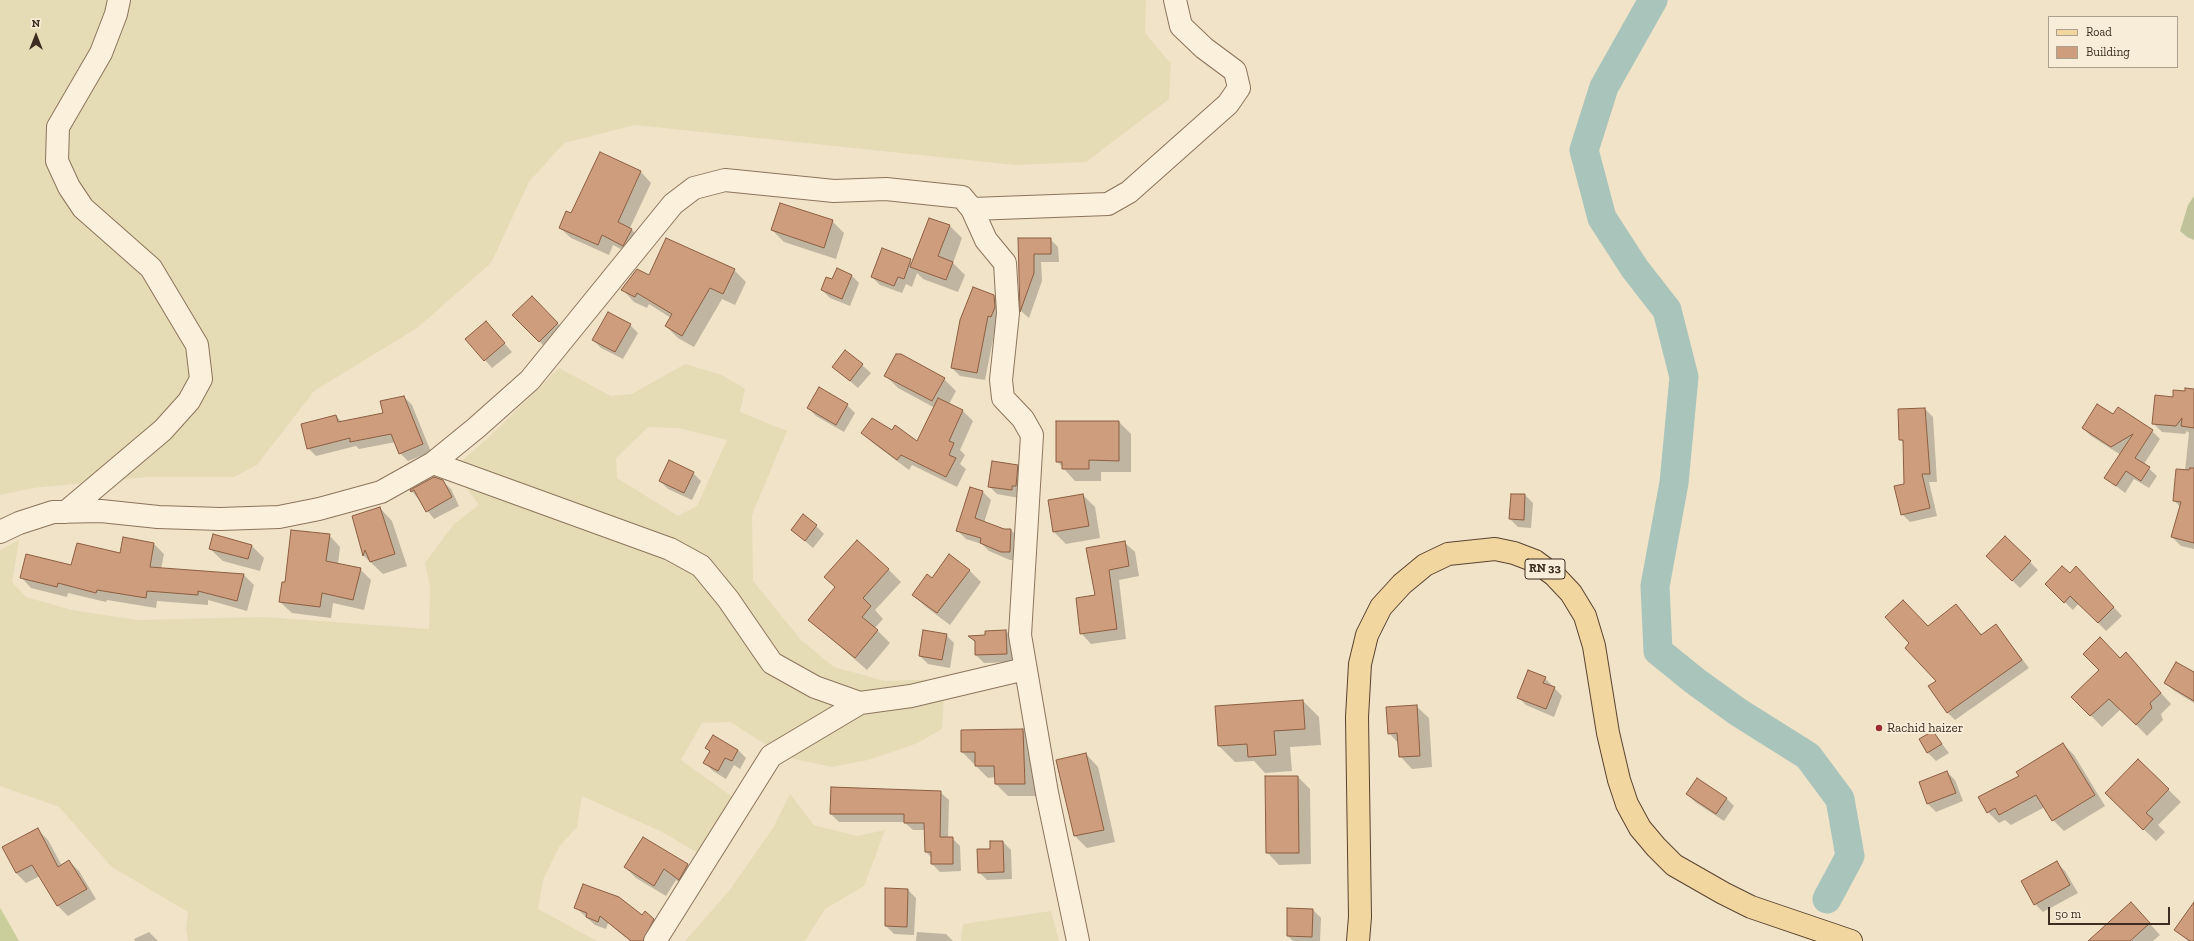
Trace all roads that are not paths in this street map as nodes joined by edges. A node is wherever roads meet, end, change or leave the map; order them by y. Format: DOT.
graph roads {
  1 [pos="119,0"];
  2 [pos="1175,0"];
  3 [pos="972,209"];
  4 [pos="433,463"];
  5 [pos="66,512"];
  6 [pos="0,532"];
  7 [pos="1025,669"];
  8 [pos="860,702"];
  9 [pos="655,941"];
  10 [pos="1078,941"];
  11 [pos="1358,941"];
  12 [pos="1851,941"];
  1 -- 5 [label="street"];
  2 -- 3 [label="street"];
  3 -- 4 [label="street"];
  3 -- 7 [label="street"];
  4 -- 5 [label="street"];
  4 -- 8 [label="street"];
  5 -- 6 [label="street"];
  7 -- 8 [label="street"];
  7 -- 10 [label="street"];
  8 -- 9 [label="street"];
  11 -- 12 [label="main road, RN 33"];
}
